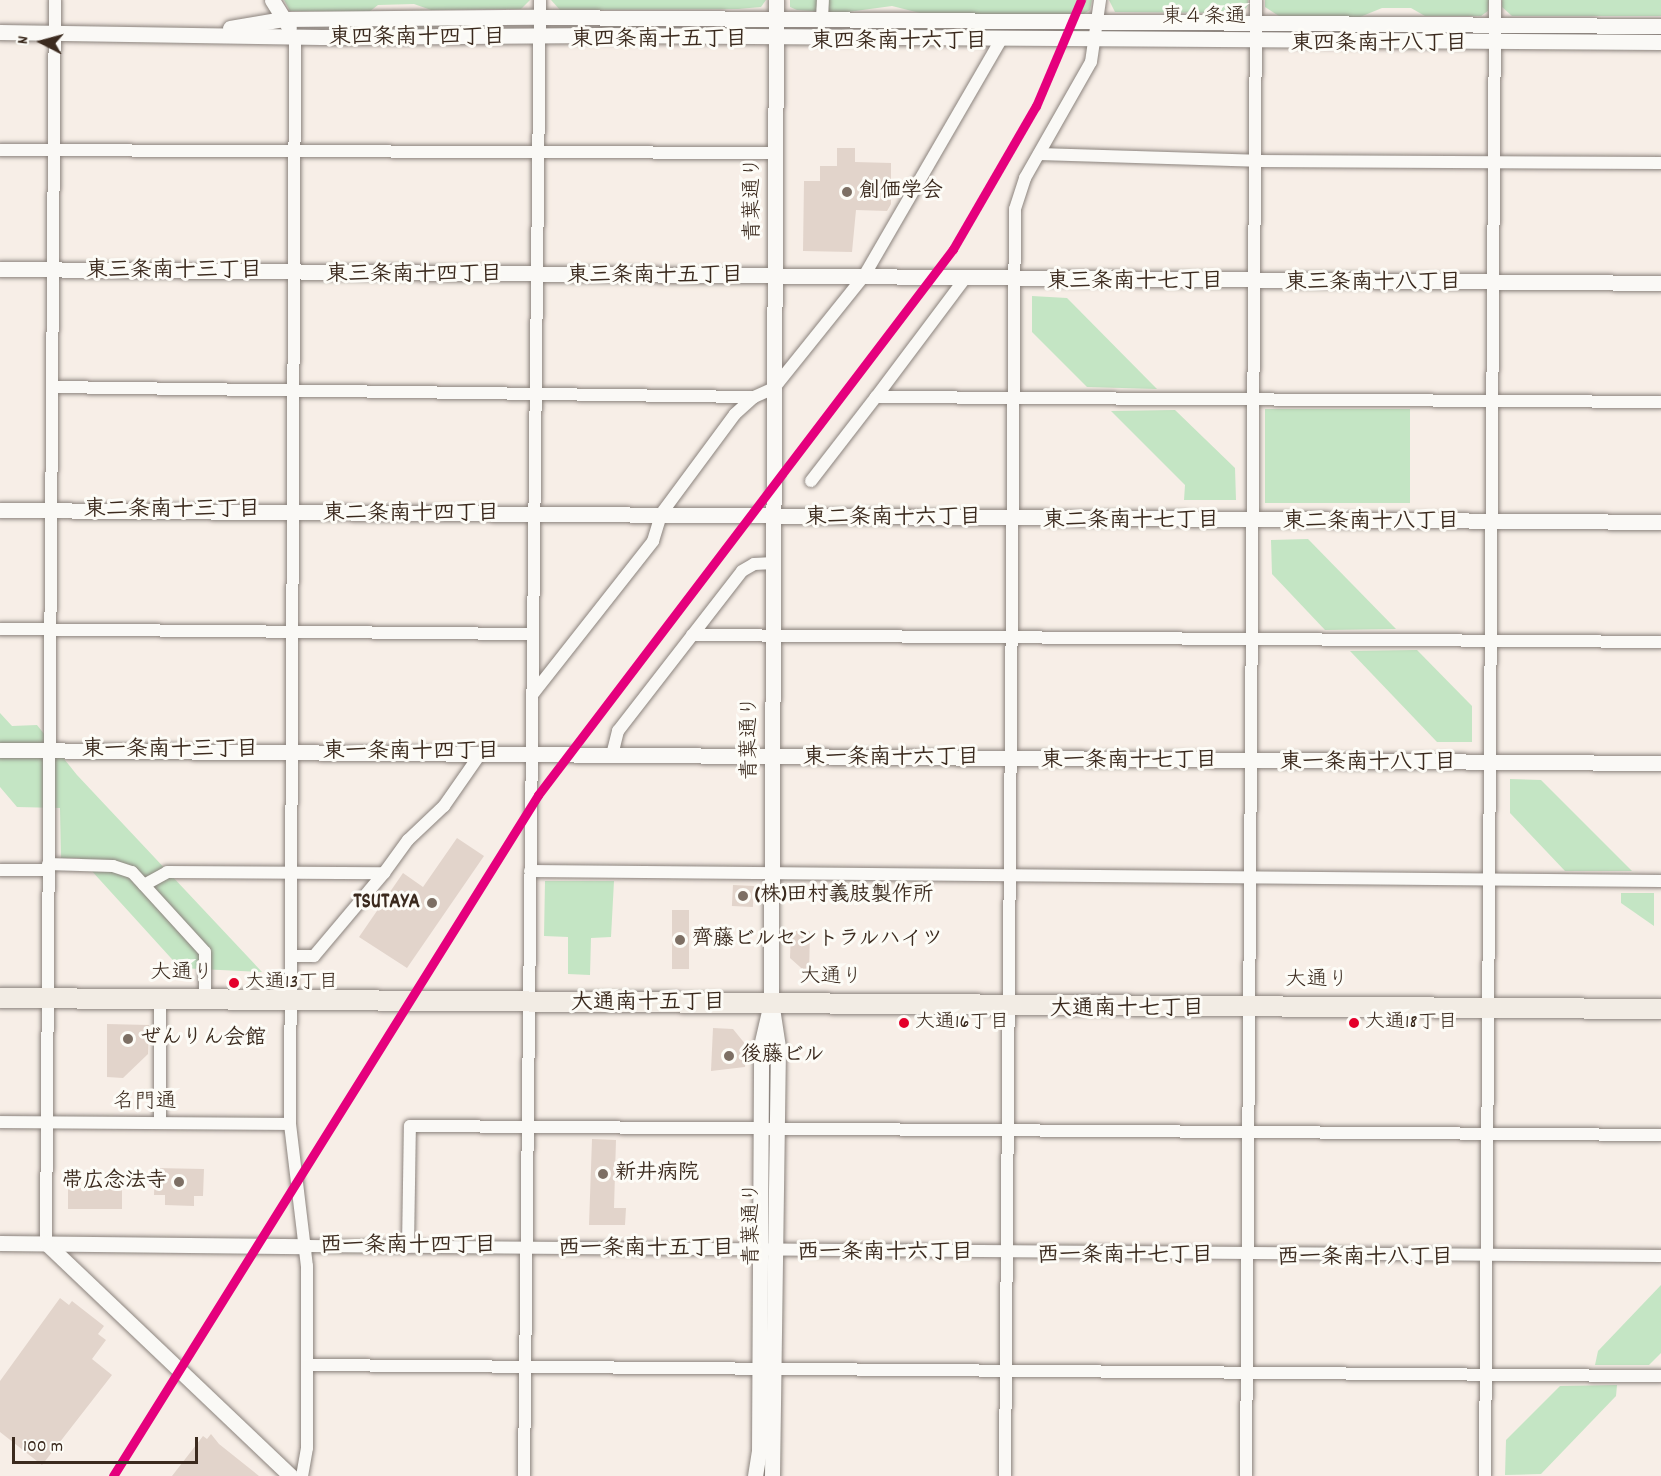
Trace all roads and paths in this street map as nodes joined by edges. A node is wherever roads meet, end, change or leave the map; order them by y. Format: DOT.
graph roads {
  1 [pos="55,0"];
  2 [pos="272,0"];
  3 [pos="540,0"];
  4 [pos="776,0"];
  5 [pos="823,0"];
  6 [pos="1100,0"];
  7 [pos="1256,0"];
  8 [pos="1496,0"];
  9 [pos="537,16"];
  10 [pos="776,18"];
  11 [pos="822,18"];
  12 [pos="284,19"];
  13 [pos="1096,21"];
  14 [pos="1256,22"];
  15 [pos="1495,24"];
  16 [pos="1661,26"];
  17 [pos="0,32"];
  18 [pos="55,32"];
  19 [pos="207,32"];
  20 [pos="537,34"];
  21 [pos="776,35"];
  22 [pos="295,37"];
  23 [pos="1095,38"];
  24 [pos="1256,39"];
  25 [pos="1000,41"];
  26 [pos="1495,42"];
  27 [pos="1661,42"];
  28 [pos="0,150"];
  29 [pos="54,151"];
  30 [pos="296,152"];
  31 [pos="775,153"];
  32 [pos="536,154"];
  33 [pos="1039,154"];
  34 [pos="1256,161"];
  35 [pos="1494,163"];
  36 [pos="1661,163"];
  37 [pos="0,269"];
  38 [pos="53,270"];
  39 [pos="293,273"];
  40 [pos="535,274"];
  41 [pos="776,276"];
  42 [pos="864,276"];
  43 [pos="966,277"];
  44 [pos="1013,277"];
  45 [pos="1254,281"];
  46 [pos="1494,282"];
  47 [pos="1661,283"];
  48 [pos="52,387"];
  49 [pos="774,388"];
  50 [pos="291,390"];
  51 [pos="535,393"];
  52 [pos="754,397"];
  53 [pos="876,397"];
  54 [pos="1014,398"];
  55 [pos="1253,400"];
  56 [pos="1493,402"];
  57 [pos="1661,402"];
  58 [pos="811,481"];
  59 [pos="0,510"];
  60 [pos="51,510"];
  61 [pos="291,512"];
  62 [pos="533,512"];
  63 [pos="661,514"];
  64 [pos="774,516"];
  65 [pos="1014,518"];
  66 [pos="1252,519"];
  67 [pos="1492,521"];
  68 [pos="1661,522"];
  69 [pos="774,563"];
  70 [pos="0,629"];
  71 [pos="51,629"];
  72 [pos="291,631"];
  73 [pos="532,634"];
  74 [pos="692,635"];
  75 [pos="772,635"];
  76 [pos="1013,637"];
  77 [pos="1252,638"];
  78 [pos="1491,641"];
  79 [pos="1661,642"];
  80 [pos="532,695"];
  81 [pos="0,750"];
  82 [pos="49,750"];
  83 [pos="291,752"];
  84 [pos="481,753"];
  85 [pos="531,754"];
  86 [pos="612,755"];
  87 [pos="1012,756"];
  88 [pos="772,757"];
  89 [pos="1251,760"];
  90 [pos="1491,762"];
  91 [pos="1661,763"];
  92 [pos="48,867"];
  93 [pos="0,870"];
  94 [pos="530,871"];
  95 [pos="290,872"];
  96 [pos="384,873"];
  97 [pos="771,876"];
  98 [pos="1010,877"];
  99 [pos="1249,878"];
  100 [pos="1490,879"];
  101 [pos="1661,881"];
  102 [pos="144,885"];
  103 [pos="291,956"];
  104 [pos="205,997"];
  105 [pos="0,998"];
  106 [pos="47,998"];
  107 [pos="160,998"];
  108 [pos="291,999"];
  109 [pos="530,1001"];
  110 [pos="771,1001"];
  111 [pos="1010,1005"];
  112 [pos="1248,1005"];
  113 [pos="1489,1006"];
  114 [pos="1661,1009"];
  115 [pos="0,1122"];
  116 [pos="47,1122"];
  117 [pos="160,1123"];
  118 [pos="290,1124"];
  119 [pos="528,1127"];
  120 [pos="768,1129"];
  121 [pos="1007,1133"];
  122 [pos="1248,1133"];
  123 [pos="1488,1135"];
  124 [pos="1661,1135"];
  125 [pos="0,1243"];
  126 [pos="46,1244"];
  127 [pos="306,1246"];
  128 [pos="529,1246"];
  129 [pos="408,1247"];
  130 [pos="767,1249"];
  131 [pos="1006,1251"];
  132 [pos="1246,1251"];
  133 [pos="1486,1254"];
  134 [pos="1661,1256"];
  135 [pos="308,1365"];
  136 [pos="528,1367"];
  137 [pos="766,1369"];
  138 [pos="1005,1371"];
  139 [pos="1247,1373"];
  140 [pos="1486,1374"];
  141 [pos="1661,1376"];
  142 [pos="291,1476"];
  143 [pos="302,1476"];
  144 [pos="524,1476"];
  145 [pos="755,1476"];
  146 [pos="772,1476"];
  147 [pos="1005,1476"];
  148 [pos="1246,1476"];
  149 [pos="1485,1476"];
  1 -- 18 [label="street"];
  2 -- 12 [label="street"];
  3 -- 9 [label="street"];
  4 -- 10 [label="street, 青葉通り"];
  5 -- 11 [label="street"];
  6 -- 13 [label="street"];
  7 -- 14 [label="street"];
  8 -- 15 [label="street"];
  9 -- 10 [label="street, 東４条通"];
  9 -- 12 [label="street, 東４条通"];
  9 -- 20 [label="street"];
  10 -- 11 [label="street, 東４条通"];
  10 -- 21 [label="street, 青葉通り"];
  11 -- 13 [label="street, 東４条通"];
  12 -- 19 [label="street, 東４条通"];
  12 -- 22 [label="street"];
  13 -- 14 [label="street, 東４条通"];
  13 -- 23 [label="street"];
  14 -- 15 [label="street, 東４条通"];
  14 -- 24 [label="street"];
  15 -- 16 [label="street, 東４条通"];
  15 -- 26 [label="street"];
  17 -- 18 [label="street, 東４条通"];
  18 -- 19 [label="street, 東４条通"];
  18 -- 29 [label="street"];
  19 -- 22 [label="street, 東４条通"];
  20 -- 21 [label="street, 東４条通"];
  20 -- 22 [label="street, 東４条通"];
  20 -- 32 [label="street"];
  21 -- 25 [label="street, 東４条通"];
  21 -- 31 [label="street, 青葉通り"];
  22 -- 30 [label="street"];
  23 -- 24 [label="street, 東４条通"];
  23 -- 25 [label="street, 東４条通"];
  23 -- 33 [label="street"];
  24 -- 26 [label="street, 東４条通"];
  24 -- 34 [label="street"];
  25 -- 42 [label="street"];
  26 -- 27 [label="street, 東４条通"];
  26 -- 35 [label="street"];
  28 -- 29 [label="street"];
  29 -- 30 [label="street"];
  29 -- 38 [label="street"];
  30 -- 32 [label="street"];
  30 -- 39 [label="street"];
  31 -- 32 [label="street"];
  31 -- 41 [label="street, 青葉通り"];
  32 -- 40 [label="street"];
  33 -- 34 [label="street"];
  33 -- 44 [label="street"];
  34 -- 35 [label="street"];
  34 -- 45 [label="street"];
  35 -- 36 [label="street"];
  35 -- 46 [label="street"];
  37 -- 38 [label="street"];
  38 -- 39 [label="street"];
  38 -- 48 [label="street"];
  39 -- 40 [label="street"];
  39 -- 50 [label="street"];
  40 -- 41 [label="street"];
  40 -- 51 [label="street"];
  41 -- 42 [label="street"];
  41 -- 49 [label="street, 青葉通り"];
  42 -- 43 [label="street"];
  42 -- 49 [label="street"];
  43 -- 44 [label="street"];
  43 -- 53 [label="street"];
  44 -- 45 [label="street"];
  44 -- 54 [label="street"];
  45 -- 46 [label="street"];
  45 -- 55 [label="street"];
  46 -- 47 [label="street"];
  46 -- 56 [label="street"];
  48 -- 50 [label="street"];
  48 -- 60 [label="street"];
  49 -- 52 [label="street"];
  49 -- 64 [label="street, 青葉通り"];
  50 -- 51 [label="street"];
  50 -- 61 [label="street"];
  51 -- 52 [label="street"];
  51 -- 62 [label="street"];
  52 -- 63 [label="street"];
  53 -- 54 [label="street"];
  53 -- 58 [label="street"];
  54 -- 55 [label="street"];
  54 -- 65 [label="street"];
  55 -- 56 [label="street"];
  55 -- 66 [label="street"];
  56 -- 57 [label="street"];
  56 -- 67 [label="street"];
  59 -- 60 [label="street"];
  60 -- 61 [label="street"];
  60 -- 71 [label="street"];
  61 -- 62 [label="street"];
  61 -- 72 [label="street"];
  62 -- 63 [label="street"];
  62 -- 73 [label="street"];
  63 -- 64 [label="street"];
  63 -- 80 [label="street"];
  64 -- 65 [label="street"];
  64 -- 69 [label="street, 青葉通り"];
  65 -- 66 [label="street"];
  65 -- 76 [label="street"];
  66 -- 67 [label="street"];
  66 -- 77 [label="street"];
  67 -- 68 [label="street"];
  67 -- 78 [label="street"];
  69 -- 74 [label="street"];
  69 -- 75 [label="street, 青葉通り"];
  70 -- 71 [label="street"];
  71 -- 72 [label="street"];
  71 -- 82 [label="street"];
  72 -- 73 [label="street"];
  72 -- 83 [label="street"];
  73 -- 80 [label="street"];
  74 -- 75 [label="street"];
  74 -- 86 [label="street"];
  75 -- 76 [label="street"];
  75 -- 88 [label="street, 青葉通り"];
  76 -- 77 [label="street"];
  76 -- 87 [label="street"];
  77 -- 78 [label="street"];
  77 -- 89 [label="street"];
  78 -- 79 [label="street"];
  78 -- 90 [label="street"];
  80 -- 85 [label="street"];
  81 -- 82 [label="street"];
  82 -- 83 [label="street"];
  82 -- 92 [label="street"];
  83 -- 84 [label="street"];
  83 -- 95 [label="street"];
  84 -- 85 [label="street"];
  84 -- 96 [label="street"];
  85 -- 86 [label="street"];
  85 -- 94 [label="street"];
  86 -- 88 [label="street"];
  87 -- 88 [label="street"];
  87 -- 89 [label="street"];
  87 -- 98 [label="street"];
  88 -- 97 [label="street, 青葉通り"];
  89 -- 90 [label="street"];
  89 -- 99 [label="street"];
  90 -- 91 [label="street"];
  90 -- 100 [label="street"];
  92 -- 93 [label="street"];
  92 -- 102 [label="street"];
  92 -- 106 [label="street"];
  94 -- 97 [label="street"];
  94 -- 109 [label="street"];
  95 -- 96 [label="street"];
  95 -- 102 [label="street"];
  95 -- 103 [label="street"];
  96 -- 103 [label="street"];
  97 -- 98 [label="street"];
  97 -- 110 [label="street, 青葉通り"];
  98 -- 99 [label="street"];
  98 -- 111 [label="street"];
  99 -- 100 [label="street"];
  99 -- 112 [label="street"];
  100 -- 101 [label="street"];
  100 -- 113 [label="street"];
  102 -- 104 [label="street"];
  103 -- 108 [label="street"];
  104 -- 107 [label="highway, 大通り"];
  104 -- 108 [label="highway, 大通り"];
  105 -- 106 [label="highway, 大通り"];
  106 -- 107 [label="highway, 大通り"];
  106 -- 116 [label="street"];
  107 -- 117 [label="street"];
  108 -- 109 [label="highway, 大通り"];
  108 -- 118 [label="street"];
  109 -- 110 [label="highway, 大通り"];
  109 -- 119 [label="street"];
  110 -- 111 [label="highway, 大通り"];
  110 -- 120 [label="street, 青葉通り"];
  111 -- 112 [label="highway, 大通り"];
  111 -- 121 [label="street"];
  112 -- 113 [label="highway, 大通り"];
  112 -- 122 [label="street"];
  113 -- 114 [label="highway, 大通り"];
  113 -- 123 [label="street"];
  115 -- 116 [label="street, 名門通"];
  116 -- 117 [label="street, 名門通"];
  116 -- 126 [label="street"];
  117 -- 118 [label="street, 名門通"];
  118 -- 127 [label="street"];
  119 -- 120 [label="street"];
  119 -- 128 [label="street"];
  119 -- 129 [label="street"];
  120 -- 121 [label="street"];
  120 -- 130 [label="street, 青葉通り"];
  121 -- 122 [label="street"];
  121 -- 131 [label="street"];
  122 -- 123 [label="street"];
  122 -- 132 [label="street"];
  123 -- 124 [label="street"];
  123 -- 133 [label="street"];
  125 -- 126 [label="street"];
  126 -- 127 [label="street"];
  126 -- 142 [label="street"];
  127 -- 129 [label="street"];
  127 -- 135 [label="street"];
  128 -- 129 [label="street"];
  128 -- 130 [label="street"];
  128 -- 136 [label="street"];
  130 -- 131 [label="street"];
  130 -- 137 [label="street, 青葉通り"];
  131 -- 132 [label="street"];
  131 -- 138 [label="street"];
  132 -- 133 [label="street"];
  132 -- 139 [label="street"];
  133 -- 134 [label="street"];
  133 -- 140 [label="street"];
  135 -- 136 [label="street"];
  135 -- 143 [label="street"];
  136 -- 137 [label="street"];
  136 -- 144 [label="street"];
  137 -- 138 [label="street"];
  137 -- 145 [label="street"];
  137 -- 146 [label="street"];
  138 -- 139 [label="street"];
  138 -- 147 [label="street"];
  139 -- 140 [label="street"];
  139 -- 148 [label="street"];
  140 -- 141 [label="street"];
  140 -- 149 [label="street"];
}
